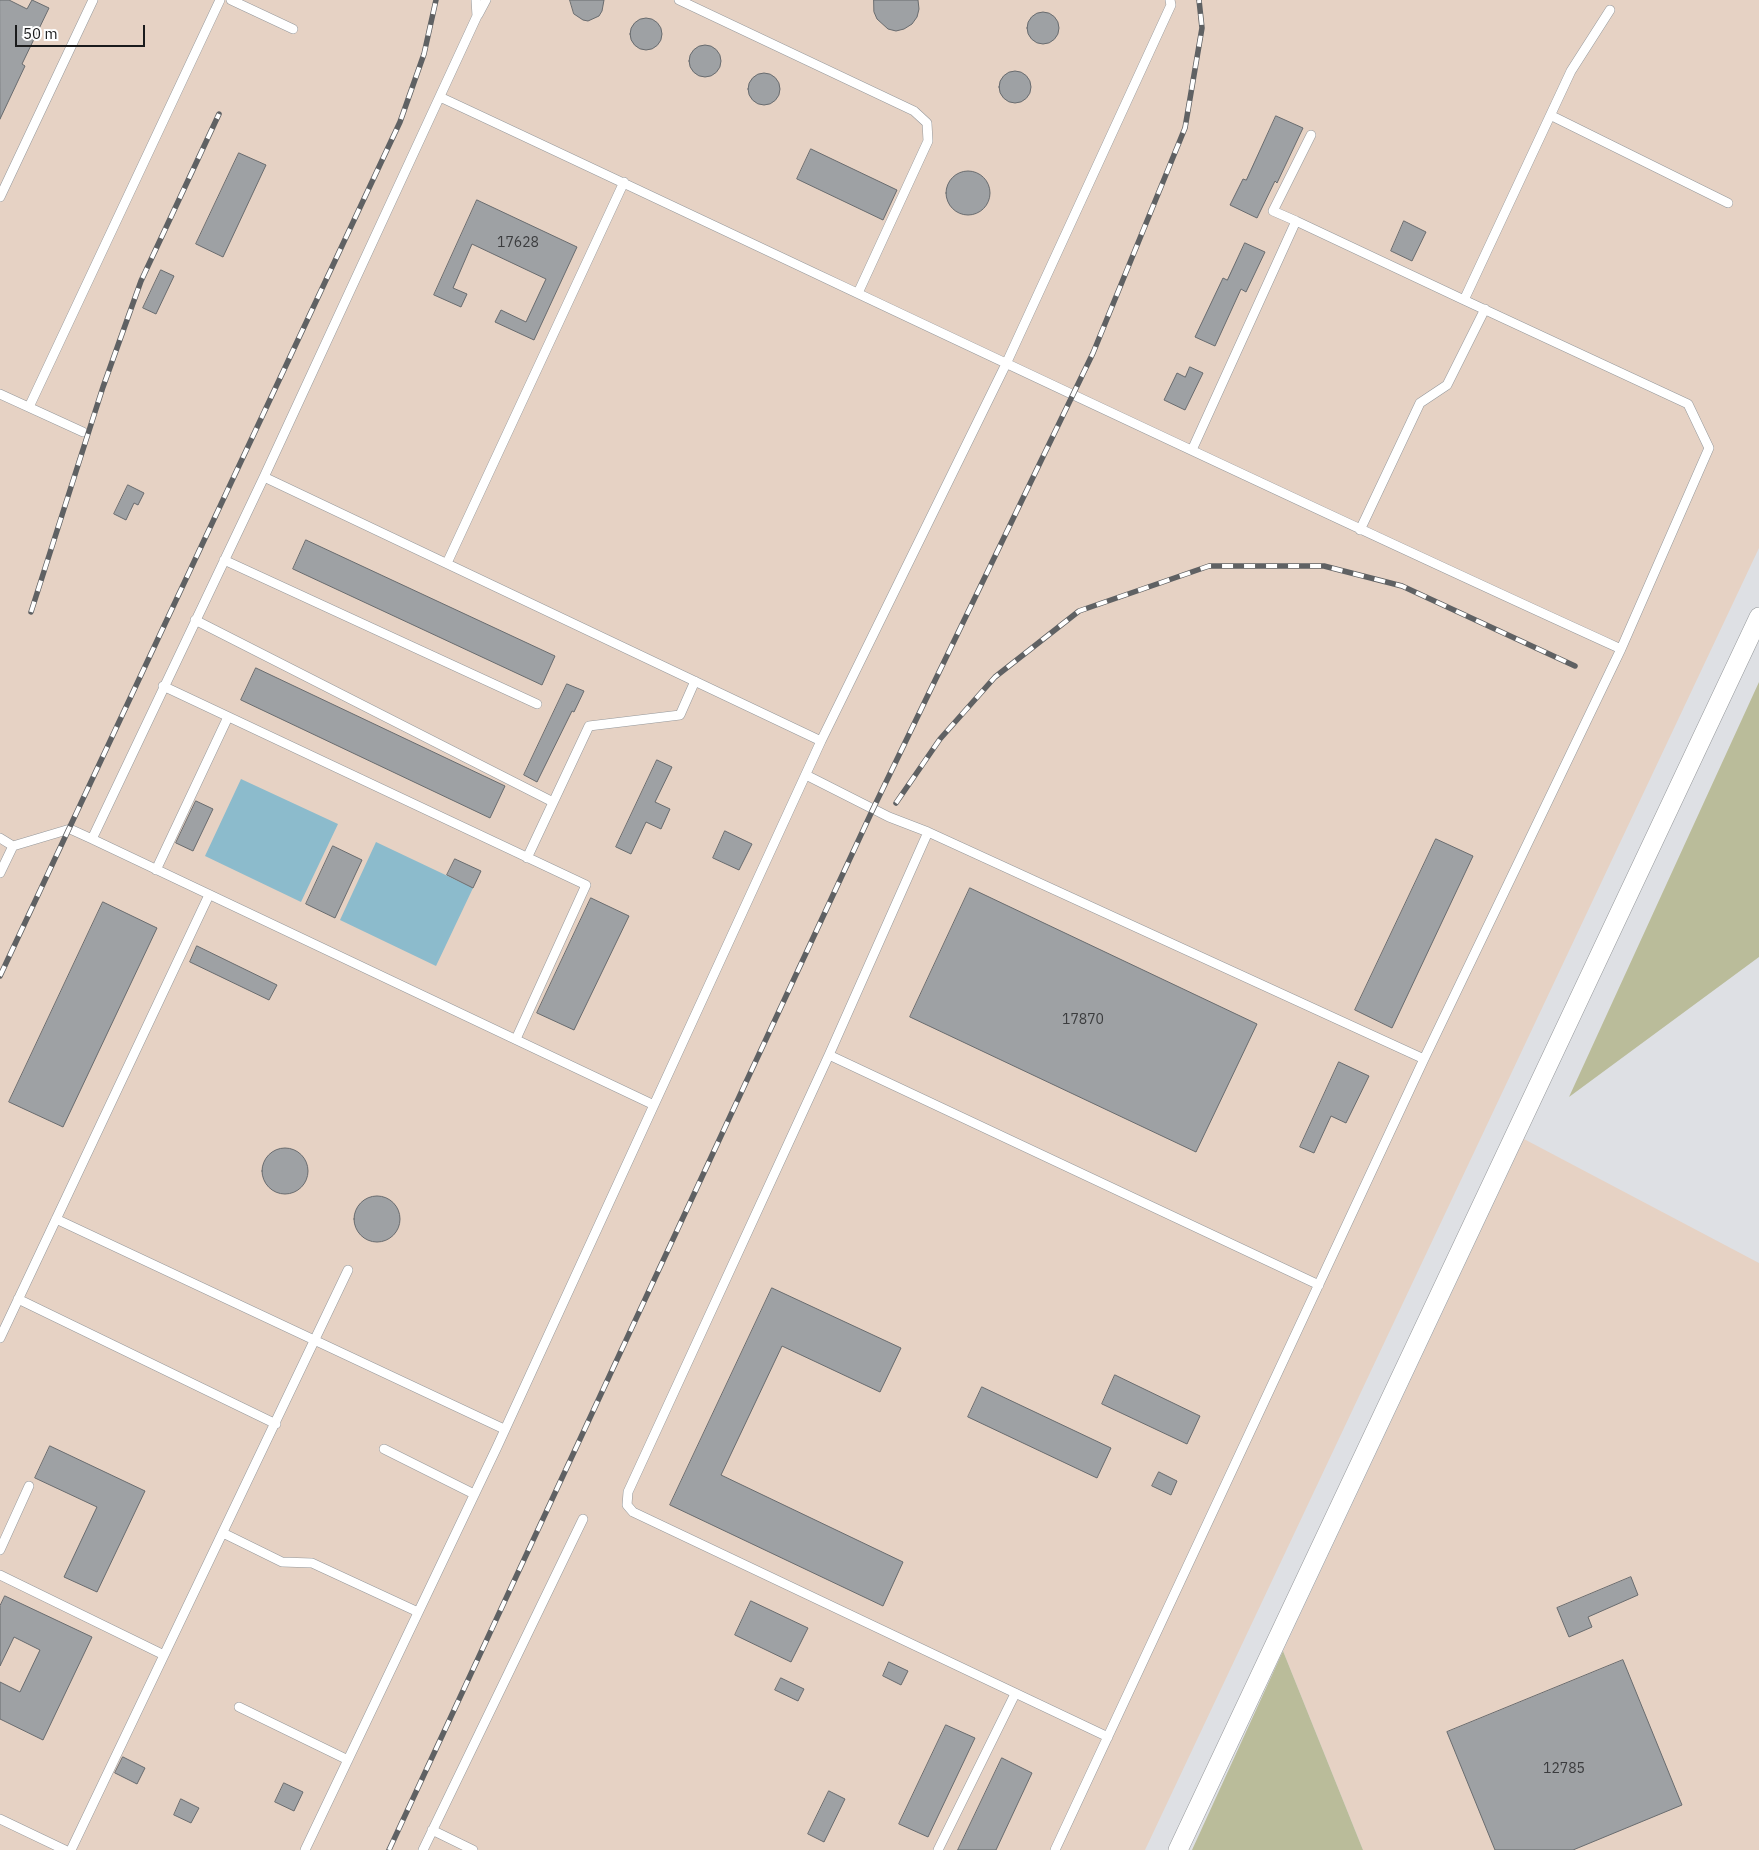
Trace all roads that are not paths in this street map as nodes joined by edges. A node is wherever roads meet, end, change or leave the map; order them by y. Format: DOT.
graph roads {
  1 [pos="93,0"];
  2 [pos="220,0"];
  3 [pos="231,0"];
  4 [pos="476,0"];
  5 [pos="486,0"];
  6 [pos="679,0"];
  7 [pos="1170,0"];
  8 [pos="1610,10"];
  9 [pos="477,16"];
  10 [pos="293,30"];
  11 [pos="440,97"];
  12 [pos="1552,116"];
  13 [pos="1311,135"];
  14 [pos="624,182"];
  15 [pos="0,197"];
  16 [pos="1728,203"];
  17 [pos="1296,221"];
  18 [pos="858,293"];
  19 [pos="1464,300"];
  20 [pos="1485,309"];
  21 [pos="1006,364"];
  22 [pos="0,394"];
  23 [pos="29,407"];
  24 [pos="83,432"];
  25 [pos="1192,450"];
  26 [pos="264,477"];
  27 [pos="1360,530"];
  28 [pos="224,560"];
  29 [pos="447,563"];
  30 [pos="1759,617"];
  31 [pos="195,620"];
  32 [pos="1621,649"];
  33 [pos="695,681"];
  34 [pos="163,686"];
  35 [pos="536,704"];
  36 [pos="228,717"];
  37 [pos="821,741"];
  38 [pos="806,776"];
  39 [pos="553,802"];
  40 [pos="928,832"];
  41 [pos="0,838"];
  42 [pos="92,839"];
  43 [pos="13,846"];
  44 [pos="527,858"];
  45 [pos="156,870"];
  46 [pos="0,873"];
  47 [pos="209,895"];
  48 [pos="516,1039"];
  49 [pos="829,1055"];
  50 [pos="1424,1059"];
  51 [pos="654,1105"];
  52 [pos="56,1219"];
  53 [pos="348,1270"];
  54 [pos="1319,1285"];
  55 [pos="18,1299"];
  56 [pos="0,1338"];
  57 [pos="315,1340"];
  58 [pos="276,1424"];
  59 [pos="504,1429"];
  60 [pos="384,1449"];
  61 [pos="29,1486"];
  62 [pos="474,1494"];
  63 [pos="583,1519"];
  64 [pos="223,1533"];
  65 [pos="0,1550"];
  66 [pos="0,1575"];
  67 [pos="418,1612"];
  68 [pos="164,1655"];
  69 [pos="1015,1694"];
  70 [pos="240,1707"];
  71 [pos="1108,1737"];
  72 [pos="348,1760"];
  73 [pos="0,1819"];
  74 [pos="432,1830"];
  75 [pos="65,1850"];
  76 [pos="71,1850"];
  77 [pos="305,1850"];
  78 [pos="423,1850"];
  79 [pos="473,1850"];
  80 [pos="938,1850"];
  81 [pos="1055,1850"];
  82 [pos="1178,1850"];
  1 -- 15 [label="lane"];
  2 -- 23 [label="lane"];
  3 -- 10 [label="lane"];
  4 -- 9 [label="lane"];
  5 -- 9 [label="lane"];
  6 -- 18 [label="lane"];
  7 -- 21 [label="lane"];
  8 -- 12 [label="lane"];
  9 -- 11 [label="lane"];
  11 -- 14 [label="lane"];
  11 -- 26 [label="lane"];
  12 -- 16 [label="lane"];
  12 -- 19 [label="lane"];
  13 -- 17 [label="lane"];
  14 -- 18 [label="lane"];
  14 -- 29 [label="lane"];
  17 -- 19 [label="lane"];
  17 -- 25 [label="lane"];
  18 -- 21 [label="lane"];
  19 -- 20 [label="lane"];
  20 -- 27 [label="lane"];
  20 -- 32 [label="lane"];
  21 -- 25 [label="lane"];
  21 -- 37 [label="lane"];
  22 -- 23 [label="lane"];
  23 -- 24 [label="lane"];
  25 -- 27 [label="lane"];
  26 -- 28 [label="lane"];
  26 -- 29 [label="lane"];
  27 -- 32 [label="lane"];
  28 -- 31 [label="lane"];
  28 -- 35 [label="lane"];
  29 -- 33 [label="lane"];
  30 -- 82 [label="street"];
  31 -- 34 [label="lane"];
  31 -- 39 [label="lane"];
  32 -- 50 [label="lane"];
  33 -- 37 [label="lane"];
  33 -- 39 [label="lane"];
  34 -- 36 [label="lane"];
  34 -- 42 [label="lane"];
  36 -- 44 [label="lane"];
  36 -- 45 [label="lane"];
  37 -- 38 [label="lane"];
  38 -- 40 [label="lane"];
  38 -- 51 [label="lane"];
  39 -- 44 [label="lane"];
  40 -- 49 [label="lane"];
  40 -- 50 [label="lane"];
  41 -- 43 [label="lane"];
  42 -- 43 [label="lane"];
  42 -- 45 [label="lane"];
  43 -- 46 [label="lane"];
  44 -- 48 [label="lane"];
  45 -- 47 [label="lane"];
  47 -- 48 [label="lane"];
  47 -- 52 [label="lane"];
  48 -- 51 [label="lane"];
  49 -- 54 [label="lane"];
  49 -- 69 [label="lane"];
  50 -- 54 [label="lane"];
  51 -- 59 [label="lane"];
  52 -- 55 [label="lane"];
  52 -- 57 [label="lane"];
  53 -- 57 [label="lane"];
  54 -- 71 [label="lane"];
  55 -- 56 [label="lane"];
  55 -- 58 [label="lane"];
  57 -- 58 [label="lane"];
  57 -- 59 [label="lane"];
  58 -- 64 [label="lane"];
  59 -- 62 [label="lane"];
  60 -- 62 [label="lane"];
  61 -- 65 [label="lane"];
  62 -- 67 [label="lane"];
  63 -- 74 [label="lane"];
  64 -- 67 [label="lane"];
  64 -- 68 [label="lane"];
  66 -- 68 [label="lane"];
  67 -- 72 [label="lane"];
  68 -- 76 [label="lane"];
  69 -- 71 [label="lane"];
  69 -- 80 [label="lane"];
  70 -- 72 [label="lane"];
  71 -- 81 [label="lane"];
  72 -- 77 [label="lane"];
  73 -- 75 [label="lane"];
  74 -- 78 [label="lane"];
  74 -- 79 [label="lane"];
}
